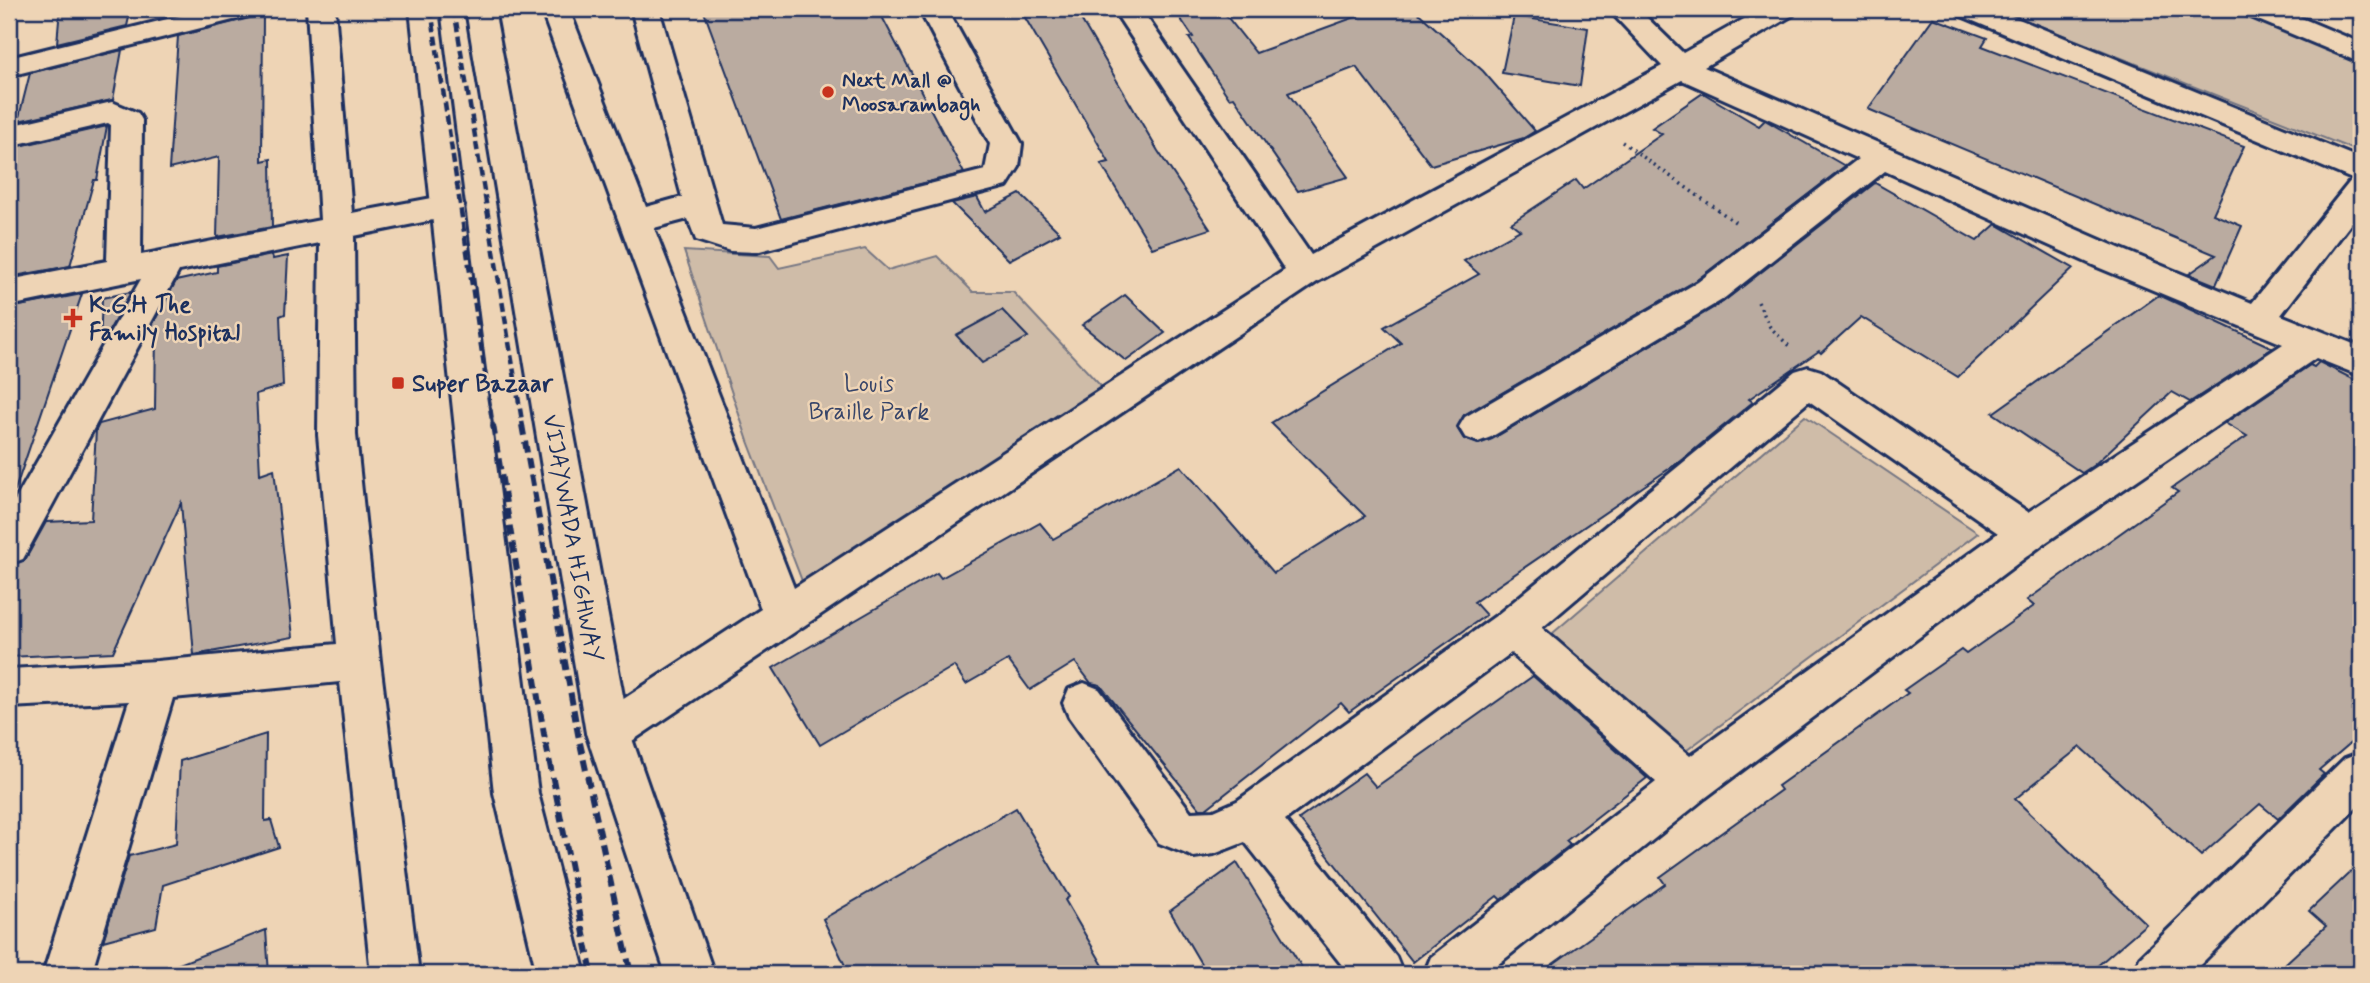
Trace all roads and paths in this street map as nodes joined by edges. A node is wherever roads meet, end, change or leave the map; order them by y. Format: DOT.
graph roads {
  1 [pos="243,9"];
  2 [pos="321,9"];
  3 [pos="424,9"];
  4 [pos="480,9"];
  5 [pos="555,9"];
  6 [pos="645,9"];
  7 [pos="933,9"];
  8 [pos="1127,9"];
  9 [pos="1622,9"];
  10 [pos="1783,9"];
  11 [pos="1969,9"];
  12 [pos="2256,9"];
  13 [pos="2361,54"];
  14 [pos="9,67"];
  15 [pos="1681,68"];
  16 [pos="9,136"];
  17 [pos="1882,157"];
  18 [pos="2361,170"];
  19 [pos="2361,188"];
  20 [pos="700,204"];
  21 [pos="448,206"];
  22 [pos="635,222"];
  23 [pos="337,229"];
  24 [pos="168,261"];
  25 [pos="124,271"];
  26 [pos="1305,273"];
  27 [pos="9,293"];
  28 [pos="2259,318"];
  29 [pos="2315,341"];
  30 [pos="2361,362"];
  31 [pos="1478,427"];
  32 [pos="2028,533"];
  33 [pos="9,547"];
  34 [pos="785,618"];
  35 [pos="1512,628"];
  36 [pos="359,661"];
  37 [pos="157,680"];
  38 [pos="9,688"];
  39 [pos="1084,703"];
  40 [pos="608,733"];
  41 [pos="2361,773"];
  42 [pos="1689,783"];
  43 [pos="1253,817"];
  44 [pos="67,974"];
  45 [pos="395,974"];
  46 [pos="561,974"];
  47 [pos="690,974"];
  48 [pos="1379,974"];
  49 [pos="1448,974"];
  50 [pos="2157,974"];
  1 -- 14 [label="main road"];
  2 -- 23 [label="main road"];
  3 -- 21 [label="main road"];
  4 -- 40 [label="main road, VIJAYWADA HIGHWAY"];
  5 -- 22 [label="main road"];
  6 -- 20 [label="main road"];
  7 -- 20 [label="main road"];
  8 -- 26 [label="main road"];
  9 -- 15 [label="main road"];
  10 -- 15 [label="main road"];
  11 -- 18 [label="main road"];
  12 -- 13 [label="main road"];
  15 -- 17 [label="main road"];
  15 -- 26 [label="main road"];
  16 -- 25 [label="main road"];
  17 -- 28 [label="main road"];
  17 -- 31 [label="main road"];
  19 -- 28 [label="main road"];
  20 -- 22 [label="main road"];
  21 -- 23 [label="main road"];
  21 -- 46 [label="main road"];
  22 -- 34 [label="main road"];
  23 -- 24 [label="main road"];
  23 -- 36 [label="main road"];
  24 -- 25 [label="main road"];
  24 -- 33 [label="main road"];
  25 -- 27 [label="main road"];
  26 -- 34 [label="main road"];
  28 -- 29 [label="main road"];
  29 -- 30 [label="main road"];
  29 -- 32 [label="main road"];
  32 -- 35 [label="main road"];
  32 -- 42 [label="main road"];
  34 -- 40 [label="main road"];
  35 -- 42 [label="main road"];
  35 -- 43 [label="main road"];
  36 -- 37 [label="main road"];
  36 -- 45 [label="main road"];
  37 -- 38 [label="main road"];
  37 -- 44 [label="main road"];
  39 -- 43 [label="main road"];
  40 -- 47 [label="main road, VIJAYWADA HIGHWAY"];
  41 -- 50 [label="main road"];
  42 -- 49 [label="main road"];
  43 -- 48 [label="main road"];
}
